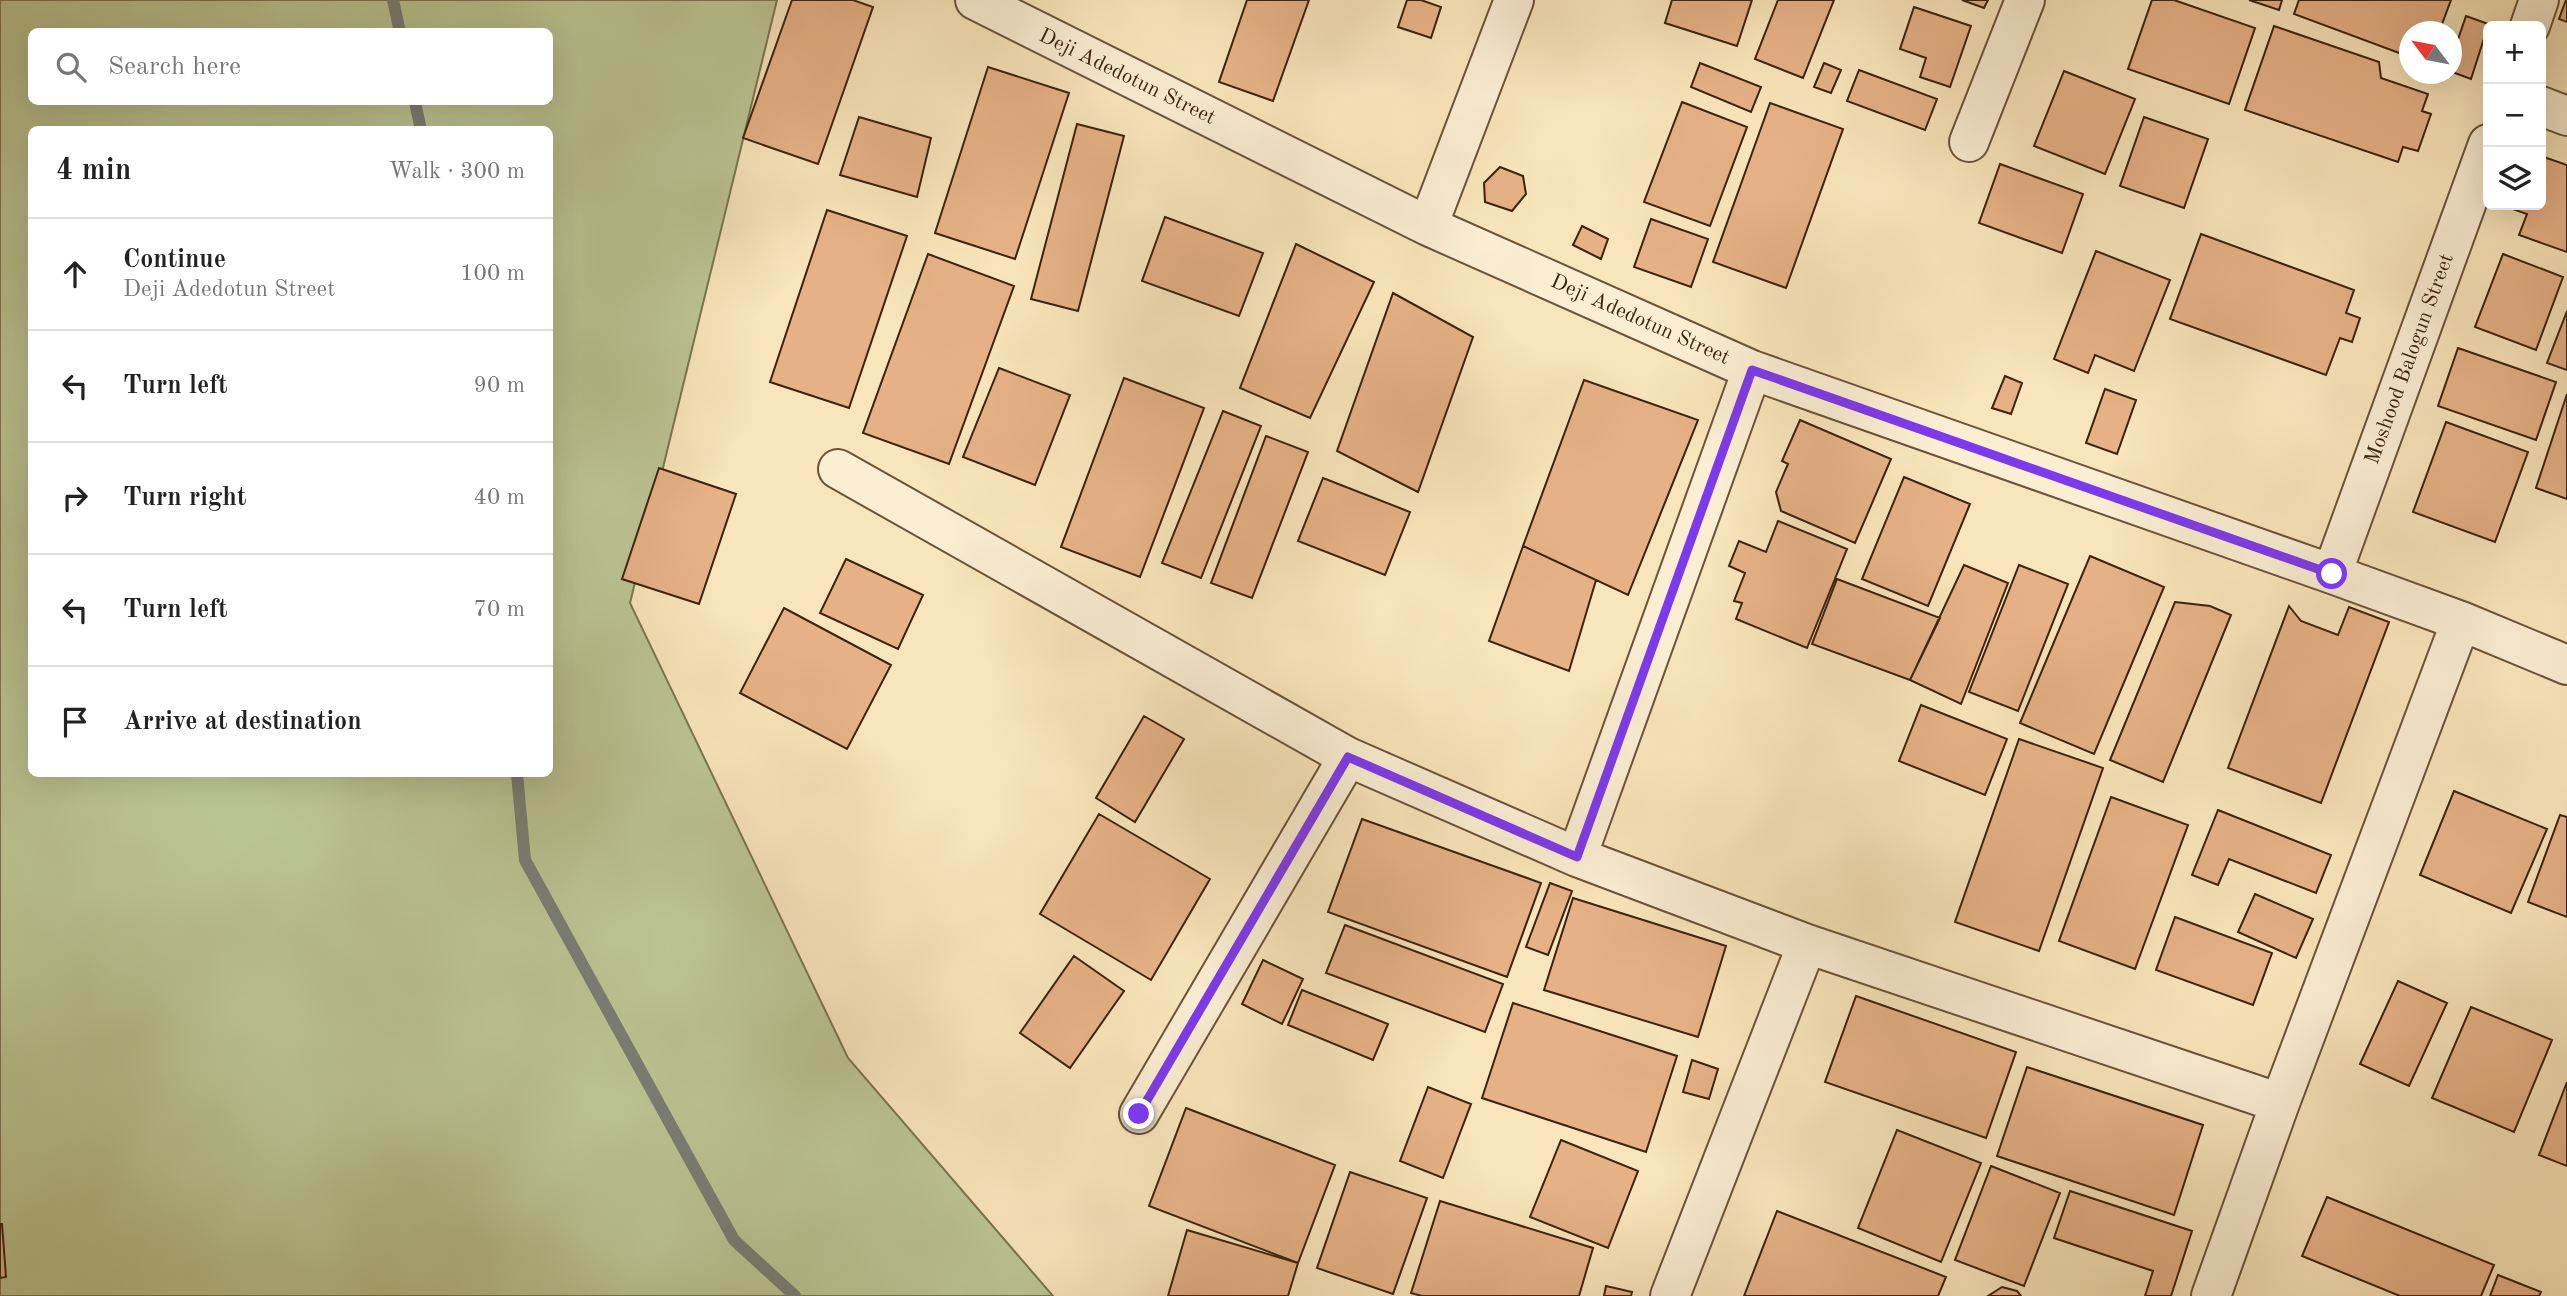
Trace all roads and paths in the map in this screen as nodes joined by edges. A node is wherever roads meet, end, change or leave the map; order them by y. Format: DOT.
graph roads {
  1 [pos="1514,0"];
  2 [pos="2025,0"];
  3 [pos="2539,0"];
  4 [pos="985,3"];
  5 [pos="2532,21"];
  6 [pos="2546,108"];
  7 [pos="2567,116"];
  8 [pos="1969,142"];
  9 [pos="2487,147"];
  10 [pos="1428,226"];
  11 [pos="1752,370"];
  12 [pos="838,469"];
  13 [pos="2332,574"];
  14 [pos="2461,621"];
  15 [pos="2567,665"];
  16 [pos="1348,757"];
  17 [pos="1577,857"];
  18 [pos="1807,944"];
  19 [pos="2280,1103"];
  20 [pos="1139,1114"];
  21 [pos="1670,1296"];
  22 [pos="2211,1296"];
  1 -- 10 [label="street"];
  2 -- 8 [label="street"];
  3 -- 5 [label="street"];
  4 -- 10 [label="street, Deji Adedotun Street"];
  6 -- 7 [label="street"];
  9 -- 13 [label="street, Moshood Balogun Street"];
  10 -- 11 [label="street, Deji Adedotun Street"];
  11 -- 13 [label="street, Deji Adedotun Street"];
  11 -- 17 [label="street"];
  12 -- 16 [label="street"];
  13 -- 14 [label="street, Deji Adedotun Street"];
  14 -- 15 [label="street, Deji Adedotun Street"];
  14 -- 19 [label="street"];
  16 -- 17 [label="street"];
  16 -- 20 [label="street"];
  17 -- 18 [label="street"];
  18 -- 19 [label="street"];
  18 -- 21 [label="street"];
  19 -- 22 [label="street"];
}
